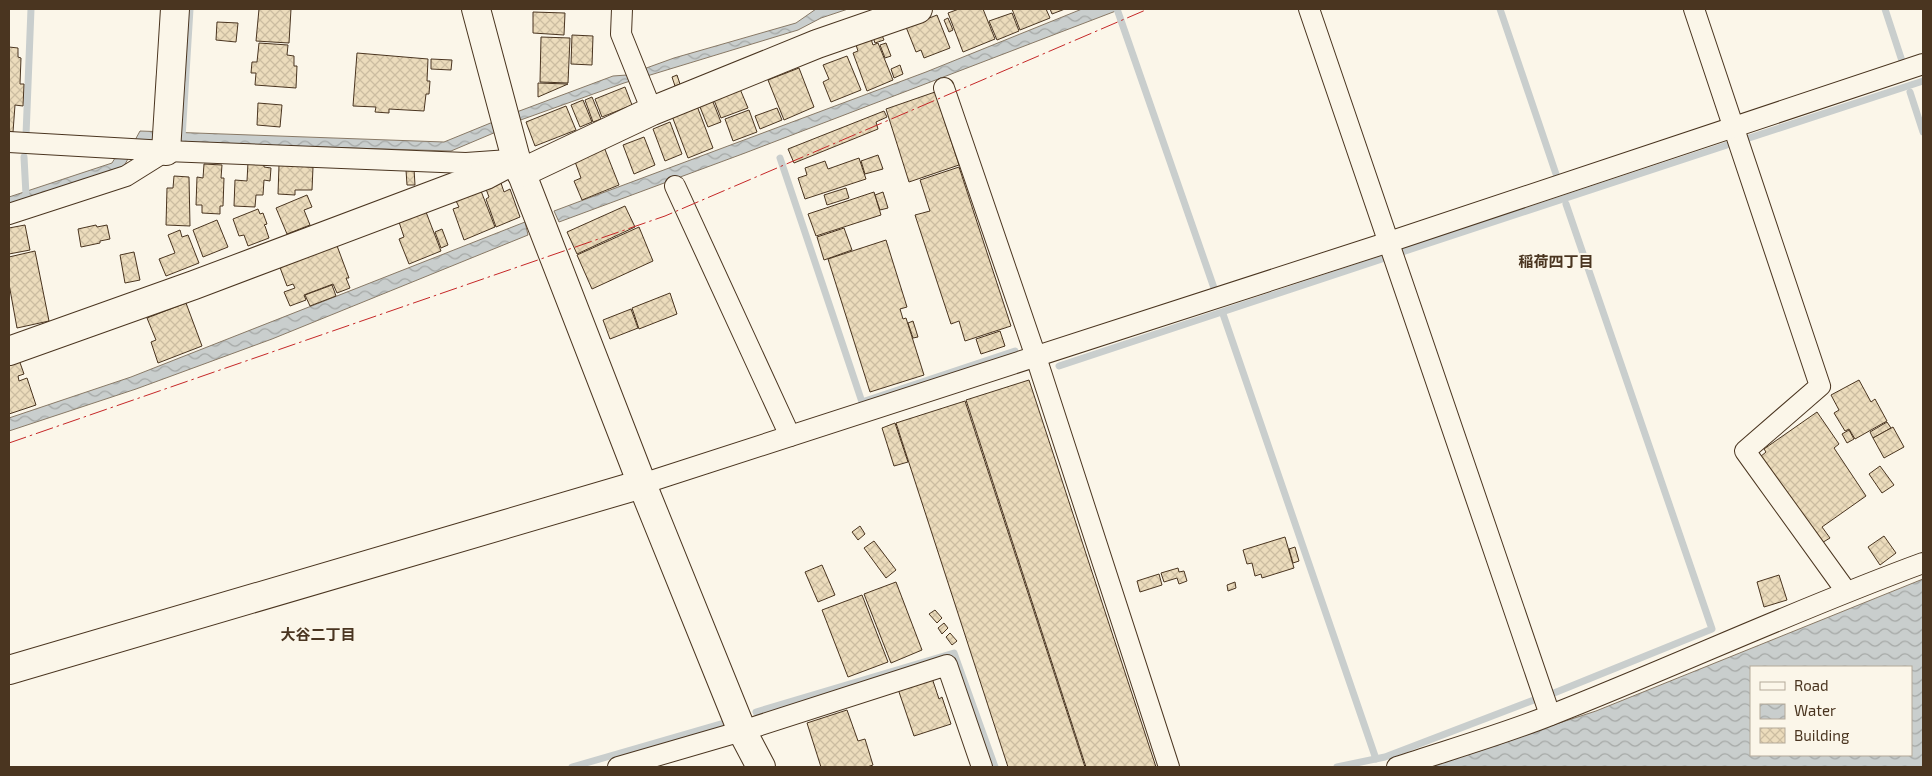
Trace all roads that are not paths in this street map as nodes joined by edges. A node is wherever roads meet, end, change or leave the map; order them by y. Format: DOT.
graph roads {
  1 [pos="175,9"];
  2 [pos="476,9"];
  3 [pos="622,9"];
  4 [pos="918,9"];
  5 [pos="1310,9"];
  6 [pos="1694,9"];
  7 [pos="1923,64"];
  8 [pos="944,88"];
  9 [pos="652,111"];
  10 [pos="1734,126"];
  11 [pos="9,142"];
  12 [pos="161,143"];
  13 [pos="519,166"];
  14 [pos="675,186"];
  15 [pos="9,214"];
  16 [pos="1389,242"];
  17 [pos="9,350"];
  18 [pos="1036,357"];
  19 [pos="790,436"];
  20 [pos="642,484"];
  21 [pos="1923,563"];
  22 [pos="1846,591"];
  23 [pos="9,670"];
  24 [pos="1550,716"];
  25 [pos="742,731"];
  26 [pos="618,767"];
  27 [pos="762,767"];
  28 [pos="982,767"];
  29 [pos="1169,767"];
  30 [pos="1397,767"];
  1 -- 12 [label="street"];
  2 -- 13 [label="street"];
  3 -- 9 [label="street"];
  4 -- 9 [label="street"];
  5 -- 16 [label="street"];
  6 -- 10 [label="street"];
  7 -- 10 [label="street"];
  8 -- 18 [label="street"];
  9 -- 13 [label="street"];
  10 -- 16 [label="street"];
  10 -- 22 [label="street"];
  11 -- 12 [label="street"];
  12 -- 13 [label="street"];
  12 -- 15 [label="street"];
  13 -- 17 [label="street"];
  13 -- 20 [label="street"];
  14 -- 19 [label="street"];
  16 -- 18 [label="street"];
  16 -- 24 [label="street"];
  18 -- 19 [label="street"];
  18 -- 29 [label="street"];
  19 -- 20 [label="street"];
  20 -- 23 [label="street"];
  20 -- 25 [label="street"];
  21 -- 22 [label="street"];
  22 -- 24 [label="street"];
  24 -- 30 [label="street"];
  25 -- 26 [label="street"];
  25 -- 27 [label="street"];
  25 -- 28 [label="street"];
}
